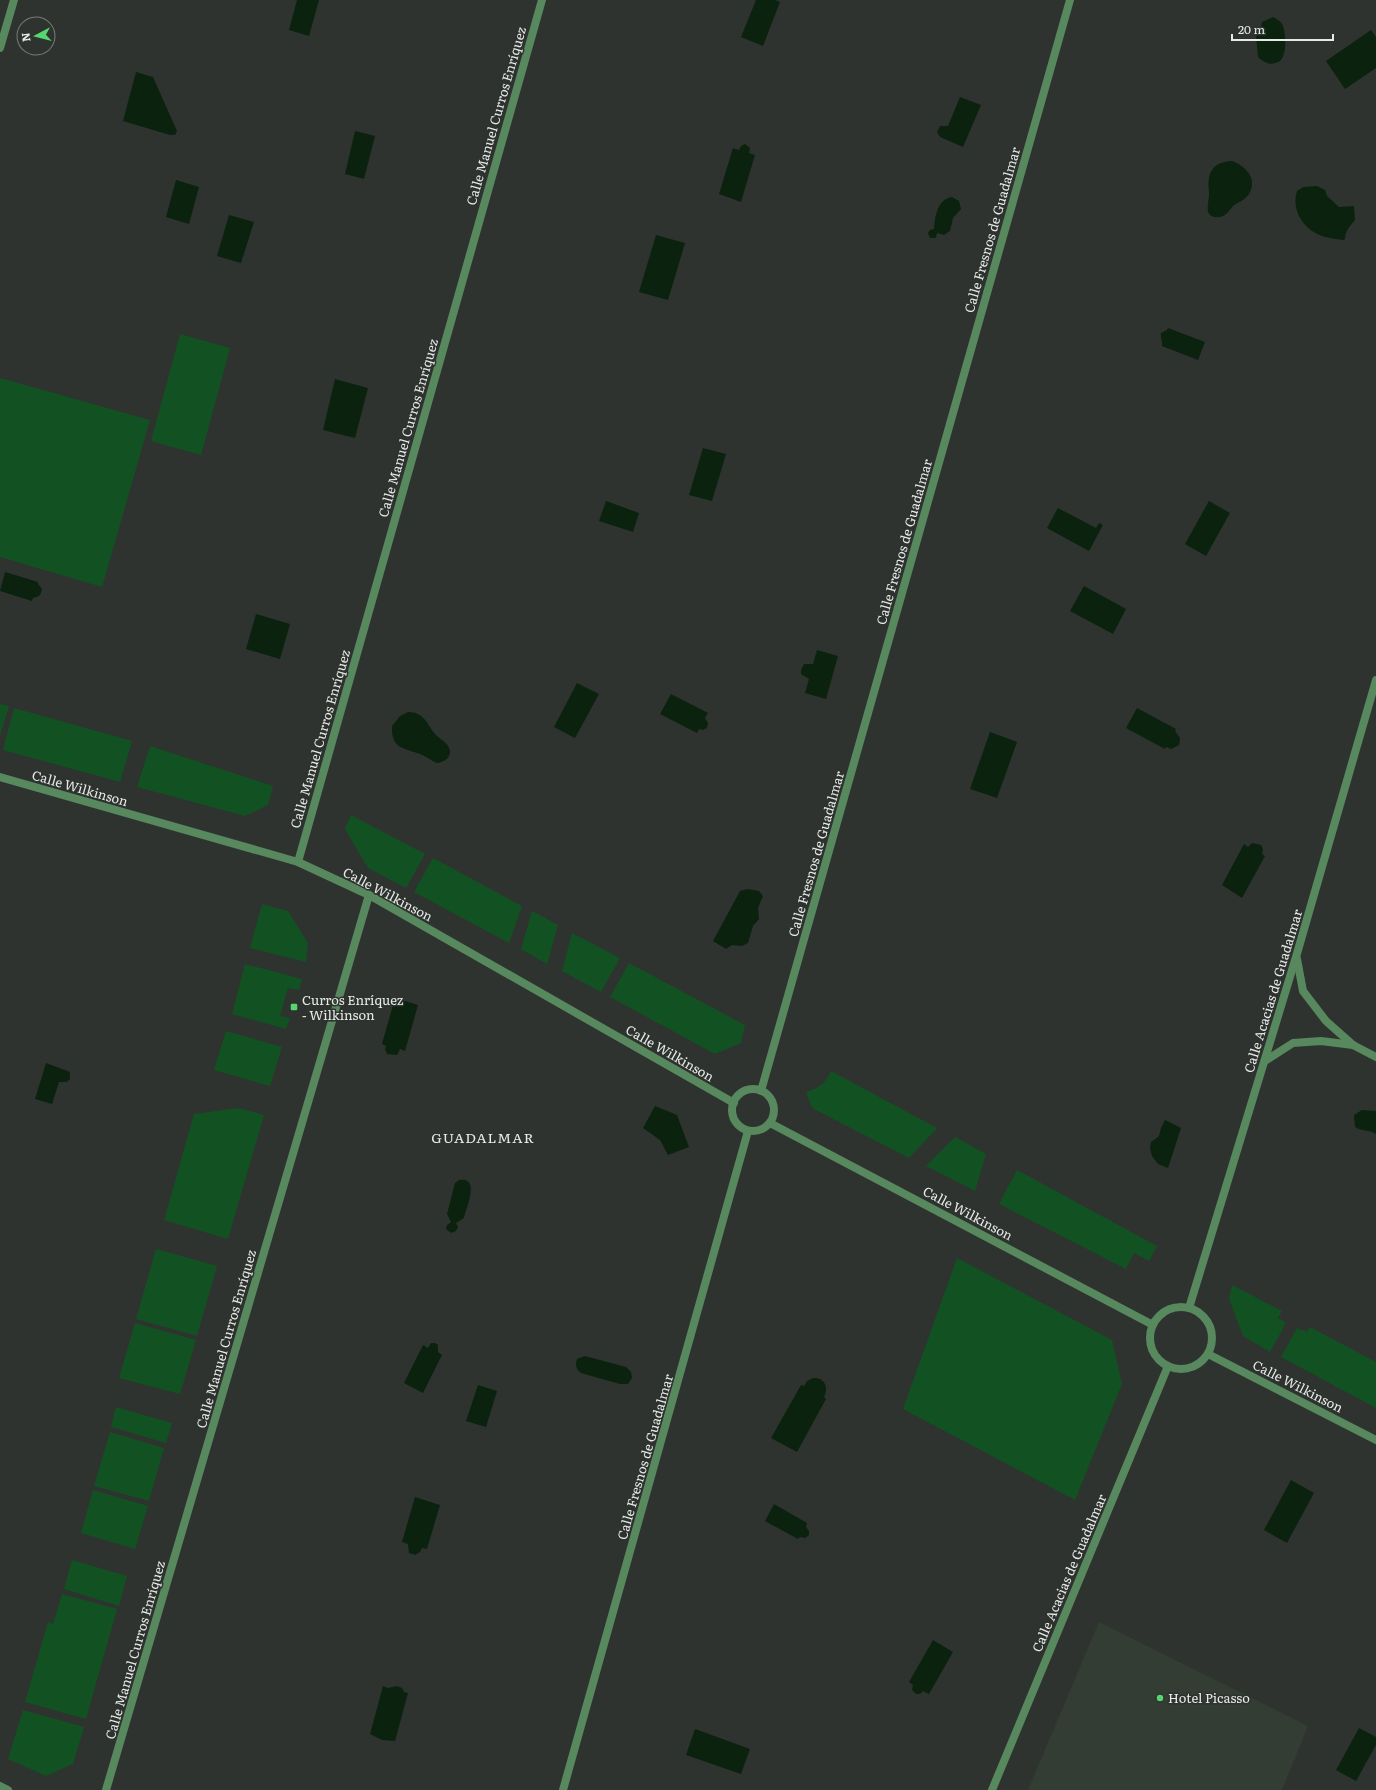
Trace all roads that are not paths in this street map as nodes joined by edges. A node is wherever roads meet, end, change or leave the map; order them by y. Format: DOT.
graph roads {
  1 [pos="14,0"];
  2 [pos="542,0"];
  3 [pos="1070,0"];
  4 [pos="0,48"];
  5 [pos="1376,680"];
  6 [pos="0,777"];
  7 [pos="298,862"];
  8 [pos="370,895"];
  9 [pos="1296,957"];
  10 [pos="1353,1045"];
  11 [pos="1376,1057"];
  12 [pos="1265,1061"];
  13 [pos="760,1091"];
  14 [pos="734,1103"];
  15 [pos="770,1124"];
  16 [pos="748,1131"];
  17 [pos="1188,1308"];
  18 [pos="1154,1325"];
  19 [pos="1208,1354"];
  20 [pos="1168,1366"];
  21 [pos="1376,1440"];
  22 [pos="0,1786"];
  23 [pos="8,1790"];
  24 [pos="106,1790"];
  25 [pos="563,1790"];
  26 [pos="992,1790"];
  1 -- 4 [label="street"];
  2 -- 7 [label="street, Calle Manuel Curros Enríquez"];
  3 -- 13 [label="street, Calle Fresnos de Guadalmar"];
  5 -- 9 [label="street, Calle Acacias de Guadalmar"];
  6 -- 7 [label="street, Calle Wilkinson"];
  7 -- 8 [label="street, Calle Wilkinson"];
  8 -- 14 [label="street, Calle Wilkinson"];
  8 -- 24 [label="street, Calle Manuel Curros Enríquez"];
  9 -- 10 [label="street"];
  9 -- 12 [label="street, Calle Acacias de Guadalmar"];
  10 -- 11 [label="street"];
  10 -- 12 [label="street"];
  12 -- 17 [label="street, Calle Acacias de Guadalmar"];
  13 -- 14 [label="street"];
  13 -- 15 [label="street"];
  14 -- 16 [label="street"];
  15 -- 16 [label="street"];
  15 -- 18 [label="street, Calle Wilkinson"];
  16 -- 25 [label="street, Calle Fresnos de Guadalmar"];
  17 -- 18 [label="street"];
  17 -- 19 [label="street"];
  18 -- 20 [label="street"];
  19 -- 20 [label="street"];
  19 -- 21 [label="street, Calle Wilkinson"];
  20 -- 26 [label="street, Calle Acacias de Guadalmar"];
  22 -- 23 [label="street"];
}
